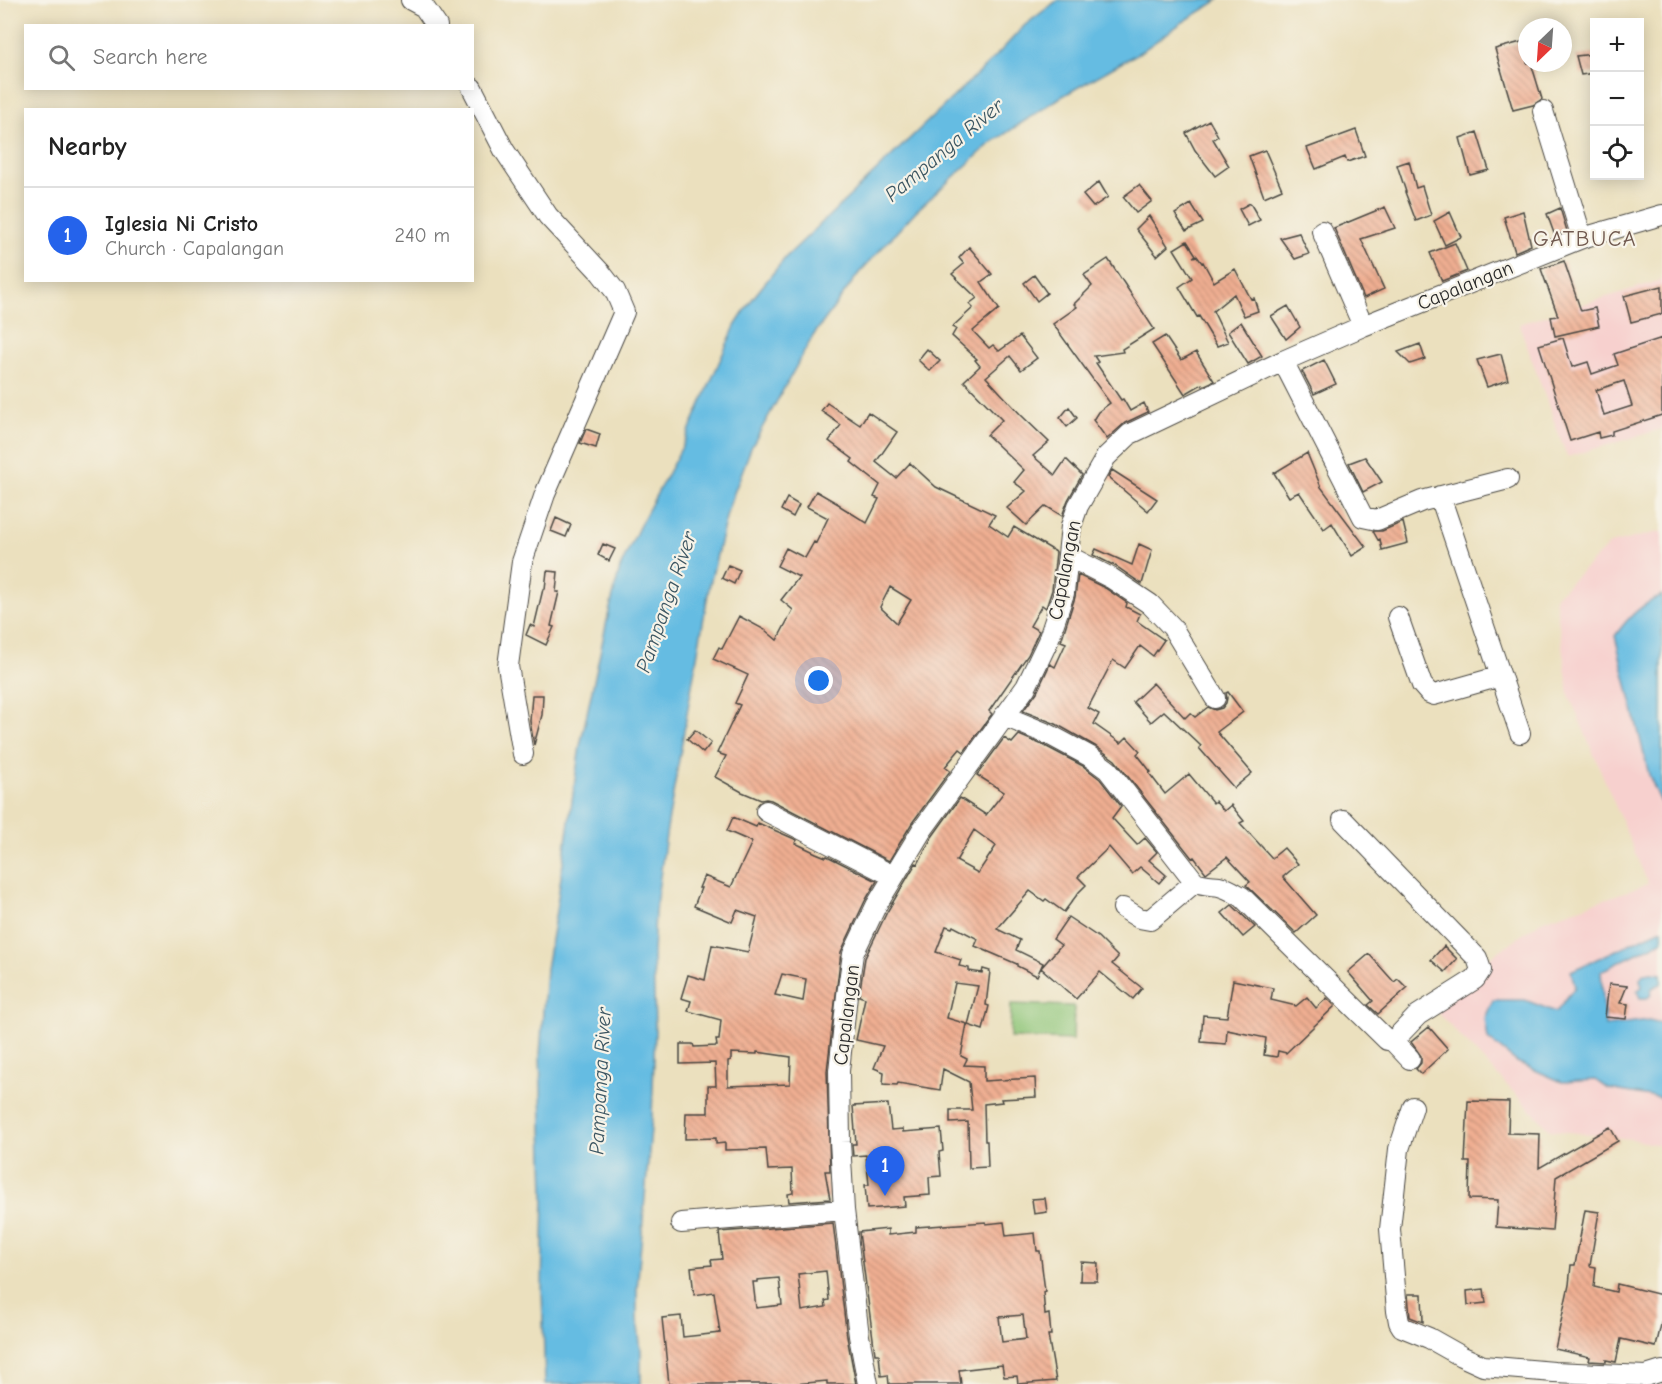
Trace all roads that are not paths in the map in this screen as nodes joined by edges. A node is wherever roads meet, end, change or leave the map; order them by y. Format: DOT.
graph roads {
  1 [pos="411,0"];
  2 [pos="436,24"];
  3 [pos="473,90"];
  4 [pos="1544,111"];
  5 [pos="1662,215"];
  6 [pos="1322,231"];
  7 [pos="1582,238"];
  8 [pos="1364,326"];
  9 [pos="1282,361"];
  10 [pos="1508,478"];
  11 [pos="1440,496"];
  12 [pos="1068,556"];
  13 [pos="1398,617"];
  14 [pos="1501,676"];
  15 [pos="1215,698"];
  16 [pos="1004,716"];
  17 [pos="1520,733"];
  18 [pos="524,754"];
  19 [pos="766,811"];
  20 [pos="1343,820"];
  21 [pos="893,876"];
  22 [pos="1195,882"];
  23 [pos="1123,908"];
  24 [pos="1392,1040"];
  25 [pos="1410,1059"];
  26 [pos="1413,1107"];
  27 [pos="844,1210"];
  28 [pos="681,1223"];
  29 [pos="1662,1371"];
  30 [pos="868,1384"];
  1 -- 2 [label="street"];
  3 -- 18 [label="street"];
  4 -- 7 [label="street"];
  5 -- 7 [label="street, Capalangan"];
  6 -- 8 [label="street"];
  7 -- 8 [label="street, Capalangan"];
  8 -- 9 [label="street, Capalangan"];
  9 -- 11 [label="street"];
  9 -- 12 [label="street, Capalangan"];
  10 -- 11 [label="street"];
  11 -- 14 [label="street"];
  12 -- 15 [label="street"];
  12 -- 16 [label="street, Capalangan"];
  13 -- 14 [label="street"];
  14 -- 17 [label="street"];
  16 -- 21 [label="street, Capalangan"];
  16 -- 22 [label="street"];
  19 -- 21 [label="street"];
  20 -- 24 [label="street"];
  21 -- 27 [label="street, Capalangan"];
  22 -- 23 [label="street"];
  22 -- 24 [label="street"];
  24 -- 25 [label="street"];
  26 -- 29 [label="street"];
  27 -- 28 [label="street"];
  27 -- 30 [label="street, Capalangan"];
}
